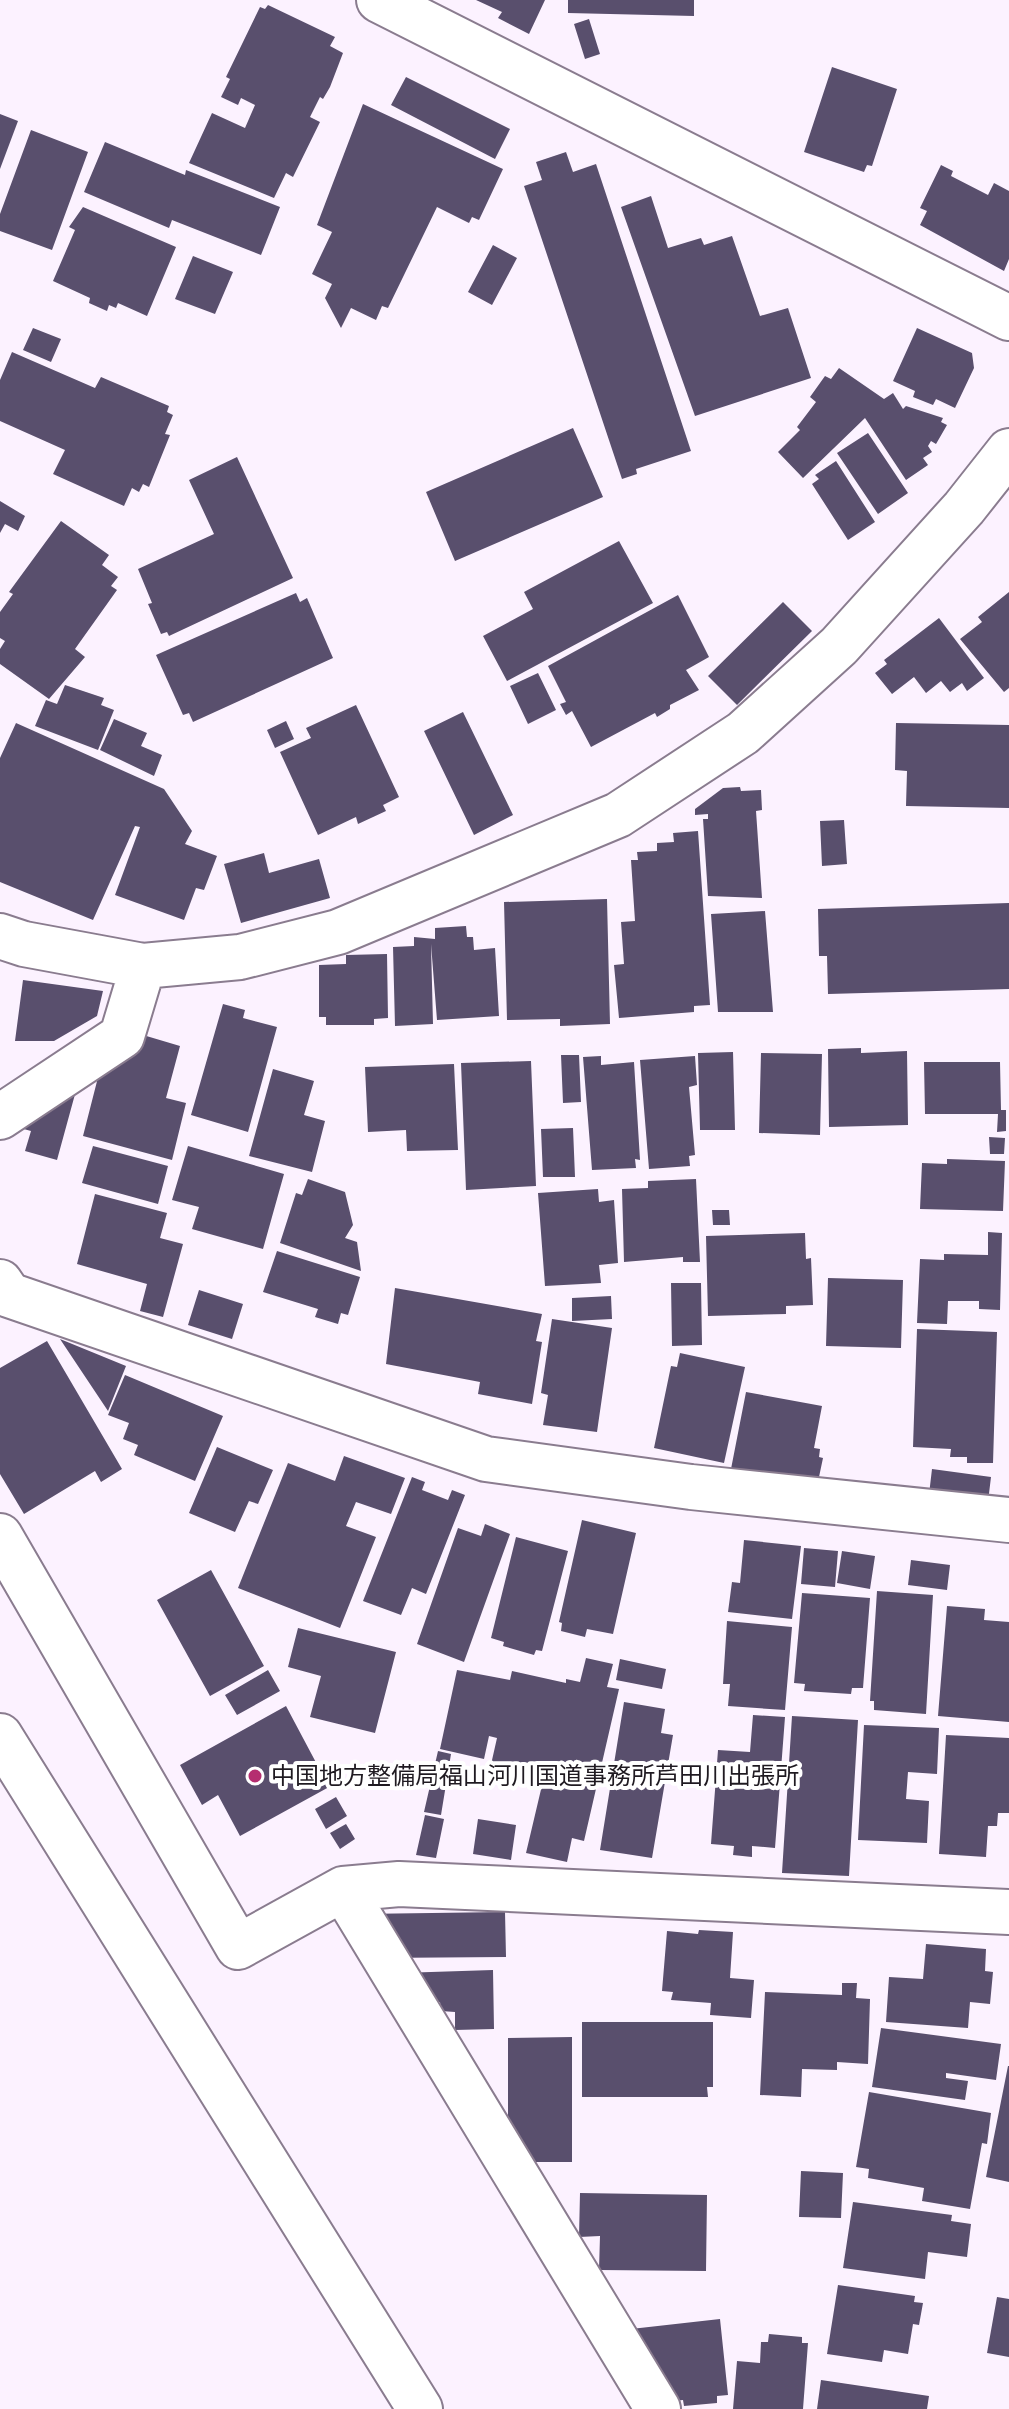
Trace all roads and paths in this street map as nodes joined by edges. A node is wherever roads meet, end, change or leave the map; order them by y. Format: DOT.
graph roads {
  1 [pos="379,0"];
  2 [pos="1009,318"];
  3 [pos="1009,451"];
  4 [pos="0,936"];
  5 [pos="143,966"];
  6 [pos="0,1117"];
  7 [pos="3,1292"];
  8 [pos="1009,1520"];
  9 [pos="0,1536"];
  10 [pos="0,1736"];
  11 [pos="343,1889"];
  12 [pos="1009,1912"];
  13 [pos="420,2409"];
  14 [pos="658,2409"];
  1 -- 2 [label="street"];
  3 -- 5 [label="street"];
  4 -- 5 [label="street"];
  5 -- 6 [label="street"];
  7 -- 8 [label="street"];
  9 -- 11 [label="street"];
  10 -- 13 [label="street"];
  11 -- 12 [label="street"];
  11 -- 14 [label="street"];
}
